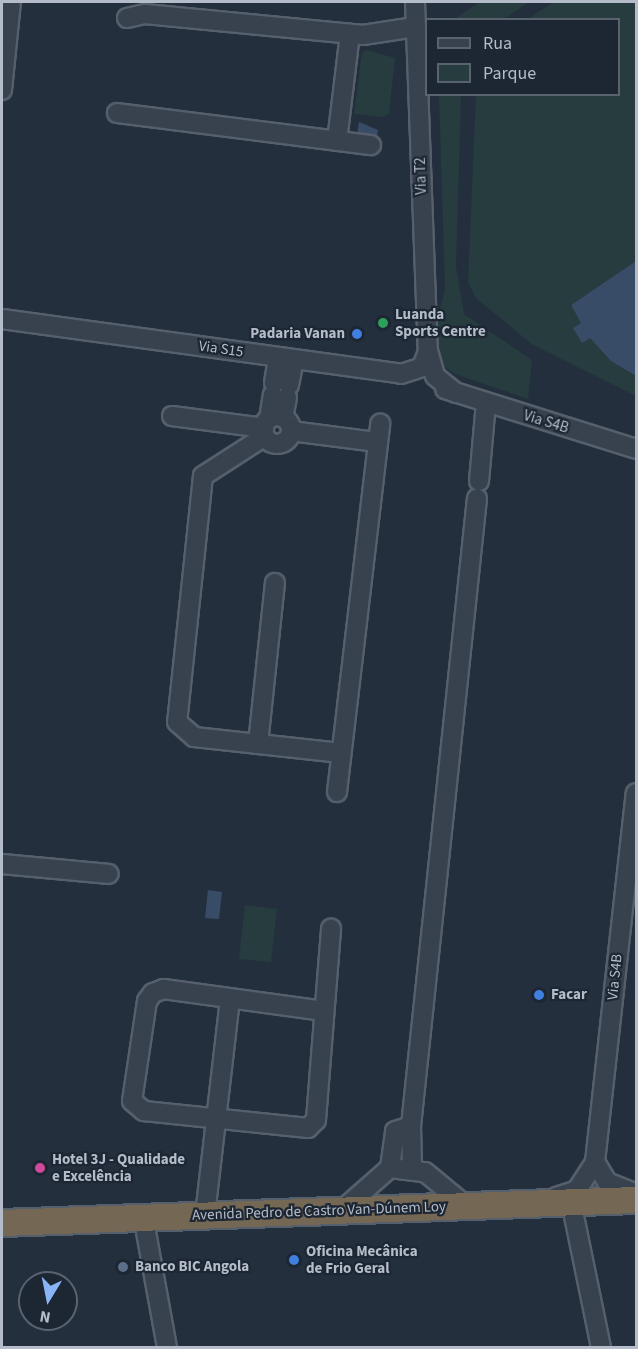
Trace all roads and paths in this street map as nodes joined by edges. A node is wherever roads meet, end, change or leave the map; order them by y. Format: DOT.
graph roads {
  1 [pos="11,2"];
  2 [pos="415,2"];
  3 [pos="127,18"];
  4 [pos="415,27"];
  5 [pos="350,34"];
  6 [pos="2,82"];
  7 [pos="117,113"];
  8 [pos="337,141"];
  9 [pos="371,145"];
  10 [pos="2,319"];
  11 [pos="428,351"];
  12 [pos="286,358"];
  13 [pos="401,374"];
  14 [pos="456,393"];
  15 [pos="486,403"];
  16 [pos="172,416"];
  17 [pos="274,426"];
  18 [pos="636,449"];
  19 [pos="275,583"];
  20 [pos="258,744"];
  21 [pos="341,753"];
  22 [pos="337,792"];
  23 [pos="636,793"];
  24 [pos="2,864"];
  25 [pos="109,874"];
  26 [pos="332,929"];
  27 [pos="230,999"];
  28 [pos="324,1011"];
  29 [pos="215,1121"];
  30 [pos="411,1126"];
  31 [pos="595,1162"];
  32 [pos="412,1167"];
  33 [pos="390,1168"];
  34 [pos="636,1194"];
  35 [pos="636,1200"];
  36 [pos="504,1204"];
  37 [pos="465,1205"];
  38 [pos="341,1211"];
  39 [pos="205,1215"];
  40 [pos="636,1215"];
  41 [pos="573,1216"];
  42 [pos="2,1223"];
  43 [pos="146,1232"];
  44 [pos="2,1237"];
  45 [pos="167,1347"];
  46 [pos="601,1347"];
  1 -- 6 [label="street"];
  2 -- 4 [label="street, Via T2"];
  3 -- 5 [label="street"];
  4 -- 5 [label="street"];
  4 -- 11 [label="street, Via T2"];
  5 -- 8 [label="street"];
  7 -- 8 [label="street"];
  8 -- 9 [label="street"];
  10 -- 12 [label="street, Via S15"];
  11 -- 13 [label="street"];
  11 -- 14 [label="street, Via S4B"];
  12 -- 13 [label="street, Via S15"];
  12 -- 17 [label="street"];
  13 -- 14 [label="street, Via S4B"];
  14 -- 15 [label="street, Via S4B"];
  15 -- 18 [label="street, Via S4B"];
  15 -- 30 [label="street"];
  16 -- 17 [label="street"];
  17 -- 20 [label="street"];
  17 -- 21 [label="street"];
  19 -- 20 [label="street"];
  20 -- 21 [label="street"];
  21 -- 22 [label="street"];
  23 -- 31 [label="street, Via S4B"];
  24 -- 25 [label="street"];
  26 -- 28 [label="street"];
  27 -- 28 [label="street"];
  27 -- 29 [label="street"];
  27 -- 29 [label="street"];
  28 -- 29 [label="street"];
  29 -- 39 [label="street"];
  30 -- 32 [label="street"];
  30 -- 33 [label="street"];
  31 -- 34 [label="street"];
  31 -- 36 [label="street"];
  32 -- 33 [label="street"];
  32 -- 37 [label="street"];
  33 -- 38 [label="street"];
  35 -- 36 [label="highway, Avenida Pedro de Castro Van-Dúnem Loy"];
  36 -- 37 [label="highway, Avenida Pedro de Castro Van-Dúnem Loy"];
  37 -- 38 [label="highway, Avenida Pedro de Castro Van-Dúnem Loy"];
  38 -- 39 [label="highway, Avenida Pedro de Castro Van-Dúnem Loy"];
  39 -- 42 [label="highway, Avenida Pedro de Castro Van-Dúnem Loy"];
  40 -- 41 [label="highway, Avenida Pedro de Castro Van-Dúnem Loy"];
  41 -- 43 [label="highway, Avenida Pedro de Castro Van-Dúnem Loy"];
  41 -- 46 [label="street"];
  43 -- 44 [label="highway, Avenida Pedro de Castro Van-Dúnem Loy"];
  43 -- 45 [label="street"];
}
